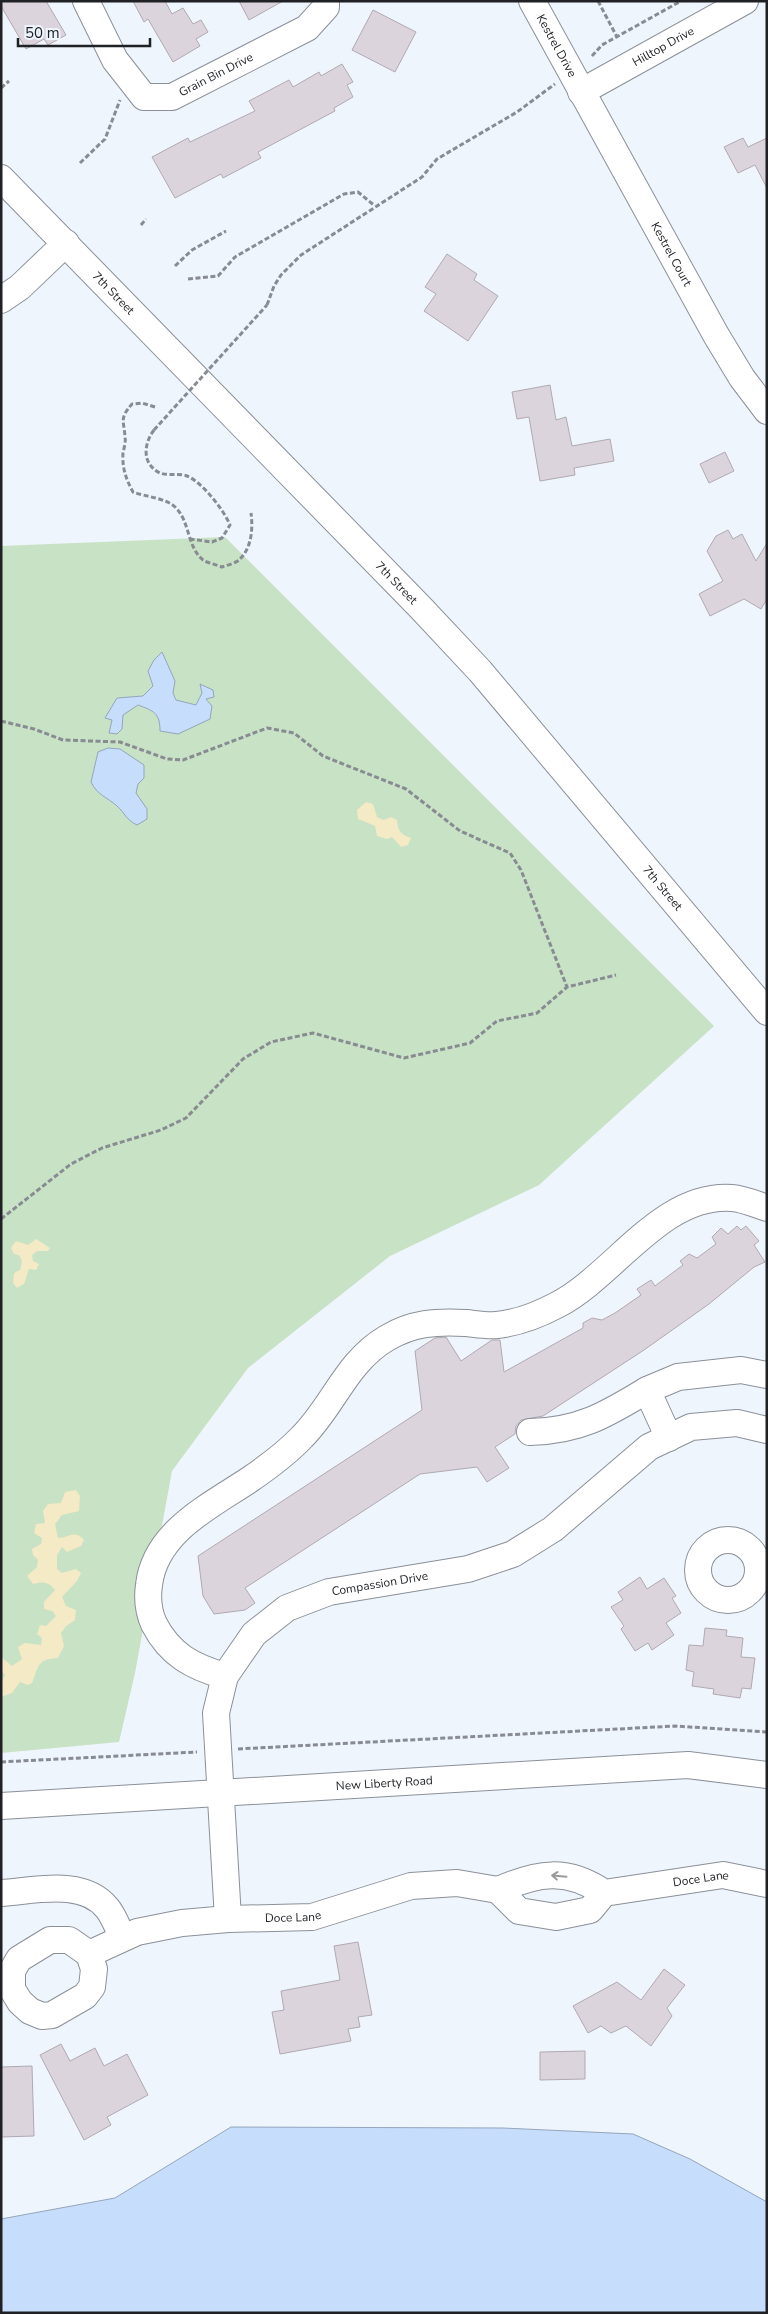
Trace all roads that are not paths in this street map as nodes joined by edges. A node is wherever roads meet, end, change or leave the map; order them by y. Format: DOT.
graph roads {
  1 [pos="86,1"];
  2 [pos="532,1"];
  3 [pos="745,1"];
  4 [pos="326,4"];
  5 [pos="581,92"];
  6 [pos="1,178"];
  7 [pos="66,243"];
  8 [pos="1,300"];
  9 [pos="767,411"];
  10 [pos="767,1012"];
  11 [pos="767,1208"];
  12 [pos="767,1375"];
  13 [pos="647,1390"];
  14 [pos="767,1430"];
  15 [pos="530,1432"];
  16 [pos="669,1438"];
  17 [pos="225,1676"];
  18 [pos="767,1775"];
  19 [pos="220,1793"];
  20 [pos="1,1806"];
  21 [pos="767,1884"];
  22 [pos="498,1890"];
  23 [pos="604,1893"];
  24 [pos="1,1894"];
  25 [pos="228,1919"];
  26 [pos="123,1938"];
  27 [pos="89,1954"];
  1 -- 4 [label="street, Grain Bin Drive"];
  2 -- 5 [label="street, Kestrel Drive"];
  3 -- 5 [label="street, Hilltop Drive"];
  5 -- 9 [label="street, Kestrel Court"];
  6 -- 7 [label="street, 7th Street"];
  7 -- 8 [label="street"];
  7 -- 10 [label="street, 7th Street"];
  11 -- 17 [label="street"];
  12 -- 13 [label="street"];
  13 -- 15 [label="street"];
  13 -- 16 [label="street"];
  14 -- 16 [label="street, Compassion Drive"];
  16 -- 17 [label="street, Compassion Drive"];
  17 -- 19 [label="street, Compassion Drive"];
  18 -- 19 [label="street, New Liberty Road"];
  19 -- 20 [label="street, New Liberty Road"];
  19 -- 25 [label="street, Compassion Drive"];
  21 -- 23 [label="street, Doce Lane"];
  23 -- 22 [label="street, one-way"];
  22 -- 23 [label="street"];
  22 -- 25 [label="street, Doce Lane"];
  24 -- 26 [label="street"];
  25 -- 26 [label="street, Doce Lane"];
  26 -- 27 [label="street, Doce Lane"];
}
